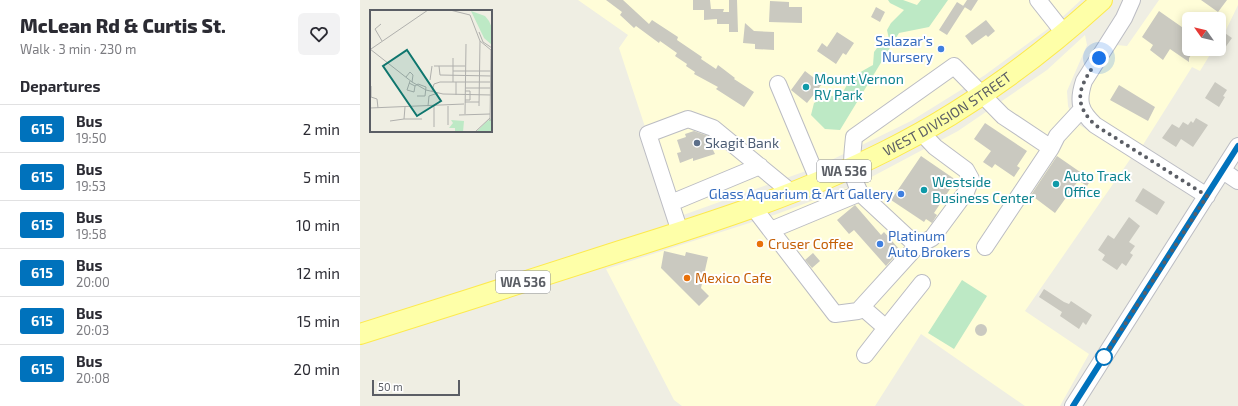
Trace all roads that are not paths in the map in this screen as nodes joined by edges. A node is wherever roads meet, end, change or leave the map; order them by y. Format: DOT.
graph roads {
  1 [pos="1038,0"];
  2 [pos="1102,0"];
  3 [pos="1132,0"];
  4 [pos="1142,0"];
  5 [pos="1124,18"];
  6 [pos="1064,33"];
  7 [pos="778,84"];
  8 [pos="983,93"];
  9 [pos="1082,109"];
  10 [pos="921,132"];
  11 [pos="1238,146"];
  12 [pos="1050,148"];
  13 [pos="760,166"];
  14 [pos="851,168"];
  15 [pos="1223,171"];
  16 [pos="1238,181"];
  17 [pos="819,182"];
  18 [pos="792,193"];
  19 [pos="860,193"];
  20 [pos="1207,196"];
  21 [pos="671,203"];
  22 [pos="753,207"];
  23 [pos="771,230"];
  24 [pos="683,231"];
  25 [pos="917,246"];
  26 [pos="985,247"];
  27 [pos="922,283"];
  28 [pos="862,307"];
  29 [pos="886,328"];
  30 [pos="360,334"];
  31 [pos="865,355"];
  32 [pos="1073,406"];
  1 -- 6 [label="street"];
  2 -- 6 [label="main road, WEST DIVISION STREET / WA 536"];
  3 -- 5 [label="street"];
  4 -- 5 [label="street"];
  5 -- 9 [label="street"];
  6 -- 8 [label="main road, WEST DIVISION STREET / WA 536"];
  7 -- 17 [label="street"];
  8 -- 10 [label="main road, WEST DIVISION STREET / WA 536"];
  8 -- 12 [label="street"];
  8 -- 14 [label="street"];
  9 -- 12 [label="street"];
  9 -- 20 [label="street"];
  10 -- 14 [label="main road, WEST DIVISION STREET / WA 536"];
  10 -- 25 [label="street"];
  11 -- 15 [label="street"];
  12 -- 26 [label="street"];
  13 -- 18 [label="street"];
  13 -- 21 [label="street"];
  13 -- 21 [label="street"];
  14 -- 17 [label="main road, WEST DIVISION STREET / WA 536"];
  14 -- 19 [label="street"];
  15 -- 16 [label="street"];
  15 -- 20 [label="street"];
  17 -- 18 [label="main road, WEST DIVISION STREET / WA 536"];
  18 -- 22 [label="main road, WEST DIVISION STREET / WA 536"];
  19 -- 23 [label="street"];
  19 -- 25 [label="street"];
  20 -- 32 [label="street"];
  21 -- 24 [label="street"];
  22 -- 23 [label="street"];
  22 -- 24 [label="main road, WEST DIVISION STREET / WA 536"];
  23 -- 28 [label="street"];
  24 -- 30 [label="main road, WA 536"];
  25 -- 28 [label="street"];
  27 -- 29 [label="street"];
  28 -- 29 [label="street"];
  29 -- 31 [label="street"];
}
